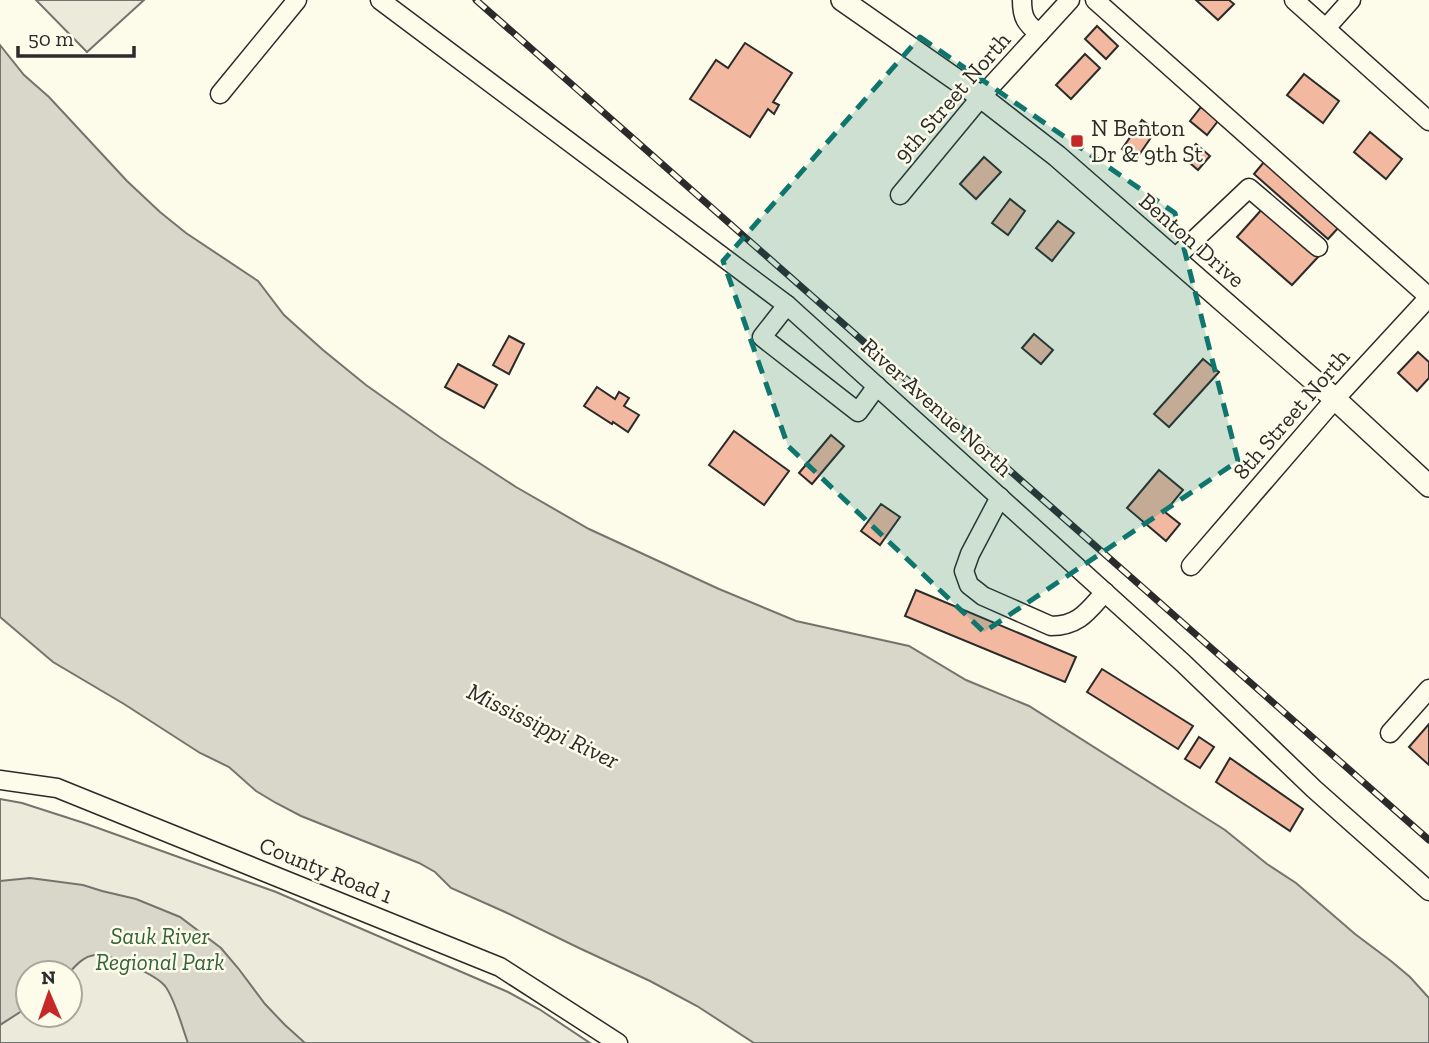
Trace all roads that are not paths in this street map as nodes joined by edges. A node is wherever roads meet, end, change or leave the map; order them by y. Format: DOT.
graph roads {
  1 [pos="298,0"];
  2 [pos="380,0"];
  3 [pos="842,0"];
  4 [pos="1022,0"];
  5 [pos="1070,0"];
  6 [pos="1095,0"];
  7 [pos="1294,0"];
  8 [pos="1351,0"];
  9 [pos="1326,28"];
  10 [pos="1039,34"];
  11 [pos="220,94"];
  12 [pos="981,97"];
  13 [pos="1429,121"];
  14 [pos="900,195"];
  15 [pos="1318,247"];
  16 [pos="1174,259"];
  17 [pos="1429,297"];
  18 [pos="787,305"];
  19 [pos="877,386"];
  20 [pos="1335,399"];
  21 [pos="1429,486"];
  22 [pos="1000,497"];
  23 [pos="1191,566"];
  24 [pos="1105,592"];
  25 [pos="1429,690"];
  26 [pos="1390,733"];
  27 [pos="0,780"];
  28 [pos="1429,891"];
  29 [pos="618,1043"];
  1 -- 11 [label="street"];
  2 -- 18 [label="street, River Avenue North"];
  3 -- 12 [label="main road, Benton Drive"];
  4 -- 10 [label="street"];
  5 -- 10 [label="street, 9th Street North"];
  6 -- 17 [label="street"];
  7 -- 9 [label="street"];
  8 -- 9 [label="street"];
  9 -- 13 [label="street"];
  10 -- 12 [label="street, 9th Street North"];
  12 -- 14 [label="street, 9th Street North"];
  12 -- 16 [label="main road, Benton Drive"];
  15 -- 16 [label="street"];
  16 -- 20 [label="main road, Benton Drive"];
  17 -- 20 [label="street, 8th Street North"];
  18 -- 19 [label="street, River Avenue North"];
  18 -- 19 [label="street"];
  19 -- 22 [label="street, River Avenue North"];
  20 -- 21 [label="main road, Benton Drive"];
  20 -- 23 [label="street, 8th Street North"];
  22 -- 24 [label="street, River Avenue North"];
  22 -- 24 [label="street"];
  24 -- 28 [label="street, River Avenue North"];
  25 -- 26 [label="street"];
  27 -- 29 [label="street, County Road 1"];
}
